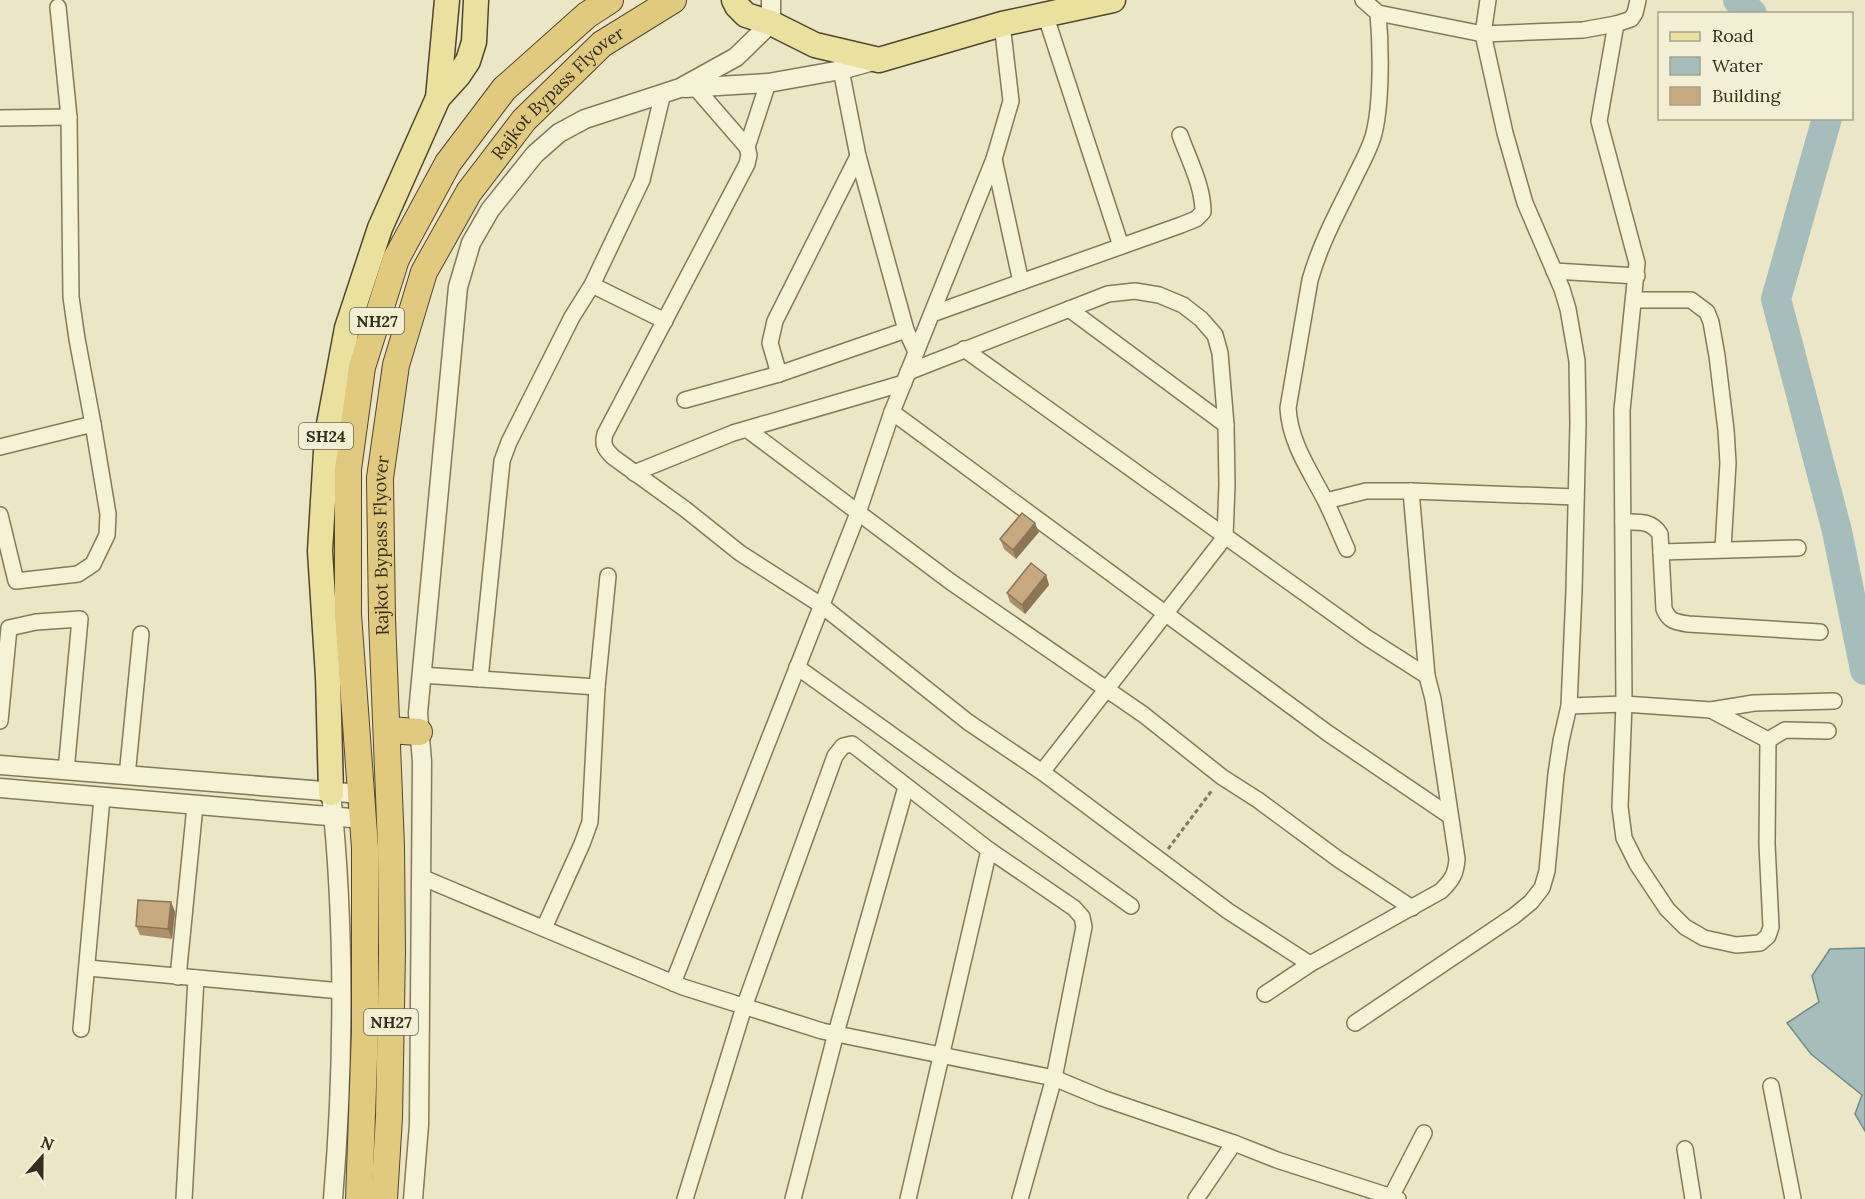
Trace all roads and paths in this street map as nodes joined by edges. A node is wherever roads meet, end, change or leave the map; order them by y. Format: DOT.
graph roads {
  1 [pos="447,0"];
  2 [pos="476,0"];
  3 [pos="610,0"];
  4 [pos="673,0"];
  5 [pos="734,0"];
  6 [pos="1113,0"];
  7 [pos="1363,0"];
  8 [pos="1488,0"];
  9 [pos="1638,0"];
  10 [pos="58,7"];
  11 [pos="771,12"];
  12 [pos="1378,13"];
  13 [pos="1045,14"];
  14 [pos="1002,24"];
  15 [pos="1616,24"];
  16 [pos="1483,34"];
  17 [pos="879,60"];
  18 [pos="841,70"];
  19 [pos="768,83"];
  20 [pos="679,90"];
  21 [pos="438,98"];
  22 [pos="69,117"];
  23 [pos="0,118"];
  24 [pos="1180,135"];
  25 [pos="747,147"];
  26 [pos="858,156"];
  27 [pos="994,159"];
  28 [pos="1121,246"];
  29 [pos="1554,271"];
  30 [pos="1637,276"];
  31 [pos="1021,282"];
  32 [pos="592,285"];
  33 [pos="1634,300"];
  34 [pos="1069,309"];
  35 [pos="932,314"];
  36 [pos="665,321"];
  37 [pos="906,330"];
  38 [pos="964,349"];
  39 [pos="916,352"];
  40 [pos="779,374"];
  41 [pos="906,377"];
  42 [pos="685,400"];
  43 [pos="892,412"];
  44 [pos="93,424"];
  45 [pos="1226,425"];
  46 [pos="748,430"];
  47 [pos="0,447"];
  48 [pos="634,473"];
  49 [pos="1411,491"];
  50 [pos="1576,496"];
  51 [pos="1326,501"];
  52 [pos="858,513"];
  53 [pos="0,515"];
  54 [pos="1623,522"];
  55 [pos="1225,537"];
  56 [pos="1798,548"];
  57 [pos="1347,549"];
  58 [pos="1723,549"];
  59 [pos="1661,552"];
  60 [pos="608,576"];
  61 [pos="821,605"];
  62 [pos="1166,613"];
  63 [pos="1820,632"];
  64 [pos="141,634"];
  65 [pos="796,667"];
  66 [pos="421,675"];
  67 [pos="1426,676"];
  68 [pos="480,679"];
  69 [pos="597,687"];
  70 [pos="1106,689"];
  71 [pos="1834,701"];
  72 [pos="1624,704"];
  73 [pos="1569,706"];
  74 [pos="1711,710"];
  75 [pos="0,721"];
  76 [pos="387,730"];
  77 [pos="1828,731"];
  78 [pos="419,732"];
  79 [pos="1768,740"];
  80 [pos="0,765"];
  81 [pos="66,771"];
  82 [pos="1042,772"];
  83 [pos="127,776"];
  84 [pos="1222,777"];
  85 [pos="906,787"];
  86 [pos="0,788"];
  87 [pos="361,794"];
  88 [pos="102,798"];
  89 [pos="332,805"];
  90 [pos="195,806"];
  91 [pos="1450,816"];
  92 [pos="363,819"];
  93 [pos="989,850"];
  94 [pos="1160,860"];
  95 [pos="421,877"];
  96 [pos="1131,906"];
  97 [pos="1412,908"];
  98 [pos="543,928"];
  99 [pos="1310,964"];
  100 [pos="88,968"];
  101 [pos="178,977"];
  102 [pos="196,978"];
  103 [pos="673,983"];
  104 [pos="340,991"];
  105 [pos="1264,994"];
  106 [pos="744,1007"];
  107 [pos="1355,1023"];
  108 [pos="81,1029"];
  109 [pos="836,1034"];
  110 [pos="941,1055"];
  111 [pos="1054,1078"];
  112 [pos="1771,1086"];
  113 [pos="1424,1133"];
  114 [pos="1234,1143"];
  115 [pos="1685,1149"];
  116 [pos="1385,1197"];
  117 [pos="184,1199"];
  118 [pos="333,1199"];
  119 [pos="359,1199"];
  120 [pos="384,1199"];
  121 [pos="413,1199"];
  122 [pos="685,1199"];
  123 [pos="793,1199"];
  124 [pos="908,1199"];
  125 [pos="1020,1199"];
  126 [pos="1196,1199"];
  127 [pos="1693,1199"];
  128 [pos="1793,1199"];
  1 -- 21 [label="main road, SH24"];
  2 -- 21 [label="main road, SH24"];
  3 -- 87 [label="highway, Rajkot Bypass Flyover / NH27"];
  4 -- 76 [label="highway, Rajkot Bypass Flyover / NH27"];
  5 -- 11 [label="main road"];
  6 -- 13 [label="main road"];
  7 -- 12 [label="street"];
  8 -- 16 [label="street"];
  9 -- 15 [label="street"];
  10 -- 22 [label="street"];
  11 -- 17 [label="main road"];
  11 -- 20 [label="street"];
  12 -- 16 [label="street"];
  12 -- 51 [label="street"];
  13 -- 14 [label="main road"];
  13 -- 28 [label="street"];
  14 -- 17 [label="main road"];
  14 -- 27 [label="street"];
  15 -- 16 [label="street"];
  15 -- 30 [label="street"];
  16 -- 29 [label="street"];
  17 -- 18 [label="street"];
  18 -- 19 [label="street"];
  18 -- 26 [label="street"];
  19 -- 20 [label="street"];
  19 -- 25 [label="street"];
  20 -- 25 [label="street"];
  20 -- 32 [label="street"];
  20 -- 66 [label="street"];
  21 -- 89 [label="main road, SH24"];
  22 -- 23 [label="street"];
  22 -- 44 [label="street"];
  24 -- 28 [label="street"];
  25 -- 36 [label="street"];
  26 -- 37 [label="street"];
  26 -- 40 [label="street"];
  27 -- 31 [label="street"];
  27 -- 35 [label="street"];
  28 -- 31 [label="street"];
  29 -- 30 [label="street"];
  29 -- 50 [label="street"];
  30 -- 33 [label="street"];
  31 -- 35 [label="street"];
  32 -- 36 [label="street"];
  32 -- 68 [label="street"];
  33 -- 54 [label="street"];
  33 -- 58 [label="street"];
  34 -- 38 [label="street"];
  34 -- 45 [label="street"];
  34 -- 45 [label="street"];
  35 -- 39 [label="street"];
  36 -- 48 [label="street"];
  37 -- 39 [label="street"];
  37 -- 40 [label="street"];
  38 -- 41 [label="street"];
  38 -- 55 [label="street"];
  39 -- 41 [label="street"];
  40 -- 42 [label="street"];
  41 -- 43 [label="street"];
  41 -- 46 [label="street"];
  43 -- 52 [label="street"];
  43 -- 62 [label="street"];
  44 -- 47 [label="street"];
  44 -- 53 [label="street"];
  45 -- 55 [label="street"];
  46 -- 48 [label="street"];
  46 -- 52 [label="street"];
  48 -- 61 [label="street"];
  49 -- 50 [label="street"];
  49 -- 51 [label="street"];
  49 -- 67 [label="street"];
  50 -- 73 [label="street"];
  51 -- 57 [label="street"];
  52 -- 61 [label="street"];
  52 -- 70 [label="street"];
  54 -- 59 [label="street"];
  54 -- 72 [label="street"];
  55 -- 62 [label="street"];
  55 -- 67 [label="street"];
  56 -- 58 [label="street"];
  58 -- 59 [label="street"];
  59 -- 63 [label="street"];
  60 -- 69 [label="street"];
  61 -- 65 [label="street"];
  61 -- 82 [label="street"];
  62 -- 70 [label="street"];
  62 -- 91 [label="street"];
  64 -- 83 [label="street"];
  65 -- 96 [label="street"];
  65 -- 103 [label="street"];
  66 -- 68 [label="street"];
  66 -- 78 [label="street"];
  67 -- 91 [label="street"];
  68 -- 69 [label="street"];
  69 -- 98 [label="street"];
  70 -- 82 [label="street"];
  70 -- 84 [label="street"];
  71 -- 74 [label="street"];
  72 -- 73 [label="street"];
  72 -- 74 [label="street"];
  72 -- 79 [label="street"];
  73 -- 107 [label="street"];
  74 -- 79 [label="street"];
  75 -- 81 [label="street"];
  76 -- 78 [label="highway"];
  76 -- 120 [label="highway, Rajkot Bypass Flyover / NH27"];
  77 -- 79 [label="street"];
  78 -- 95 [label="street"];
  80 -- 81 [label="street"];
  81 -- 83 [label="street"];
  82 -- 94 [label="street"];
  83 -- 89 [label="street"];
  84 -- 94 [label="path"];
  84 -- 97 [label="street"];
  85 -- 93 [label="street"];
  85 -- 106 [label="street"];
  85 -- 109 [label="street"];
  86 -- 88 [label="street"];
  87 -- 89 [label="street"];
  87 -- 92 [label="highway, NH27"];
  88 -- 90 [label="street"];
  88 -- 100 [label="street"];
  89 -- 90 [label="street"];
  89 -- 92 [label="street"];
  89 -- 104 [label="street"];
  90 -- 101 [label="street"];
  91 -- 97 [label="street"];
  92 -- 119 [label="highway, NH27"];
  93 -- 110 [label="street"];
  93 -- 111 [label="street"];
  94 -- 99 [label="street"];
  95 -- 98 [label="street"];
  95 -- 121 [label="street"];
  97 -- 99 [label="street"];
  98 -- 103 [label="street"];
  99 -- 105 [label="street"];
  100 -- 101 [label="street"];
  100 -- 108 [label="street"];
  101 -- 102 [label="street"];
  102 -- 104 [label="street"];
  102 -- 117 [label="street"];
  103 -- 106 [label="street"];
  104 -- 118 [label="street"];
  106 -- 109 [label="street"];
  106 -- 122 [label="street"];
  109 -- 110 [label="street"];
  109 -- 123 [label="street"];
  110 -- 111 [label="street"];
  110 -- 124 [label="street"];
  111 -- 114 [label="street"];
  111 -- 125 [label="street"];
  112 -- 128 [label="street"];
  113 -- 116 [label="street"];
  114 -- 116 [label="street"];
  114 -- 126 [label="street"];
  115 -- 127 [label="street"];
}
